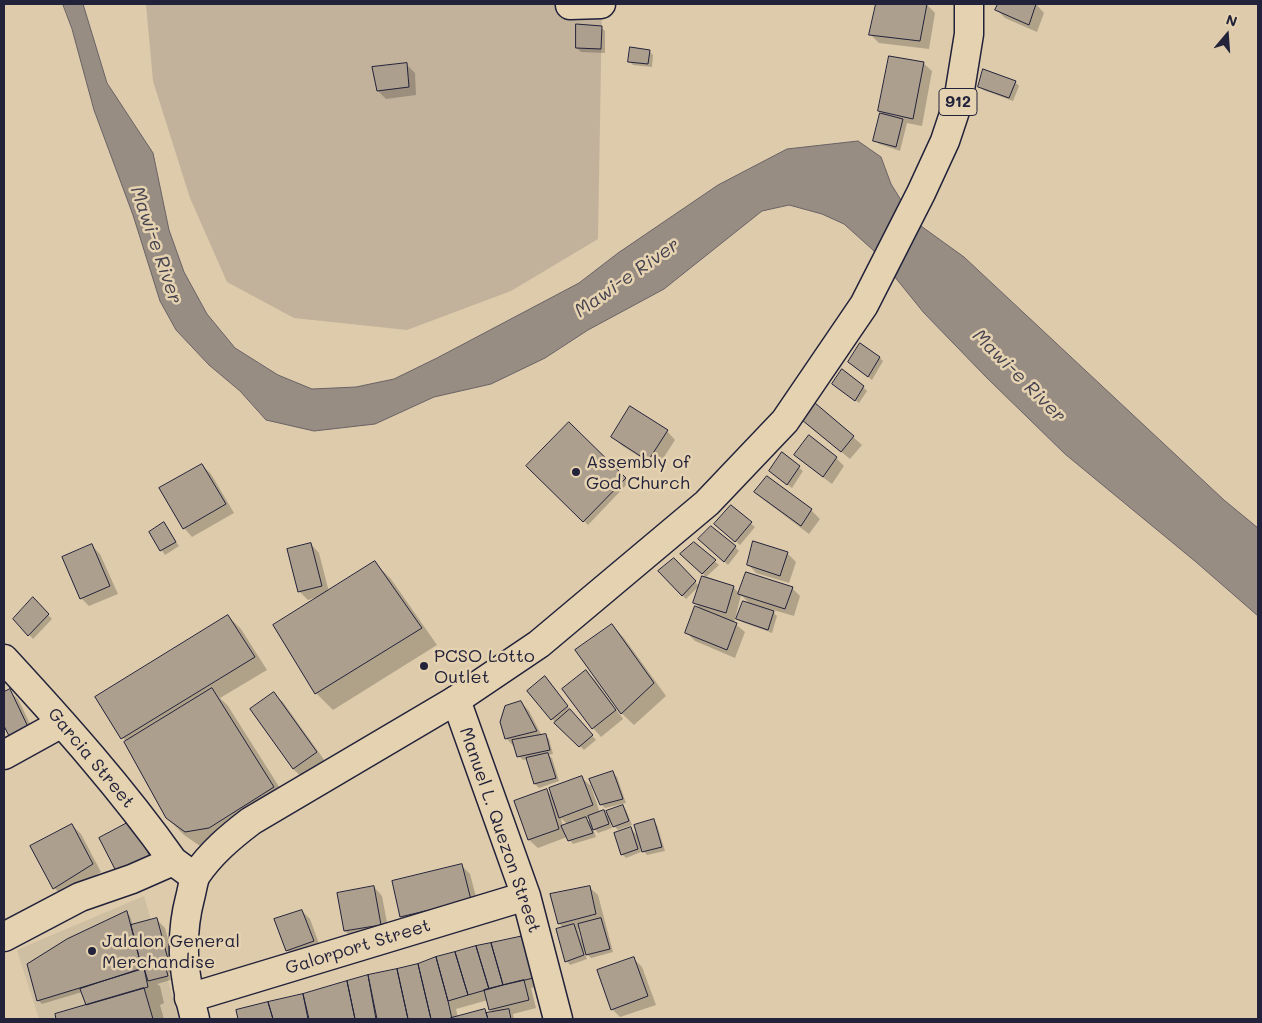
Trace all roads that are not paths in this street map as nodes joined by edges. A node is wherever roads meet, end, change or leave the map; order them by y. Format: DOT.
graph roads {
  1 [pos="601,4"];
  2 [pos="970,4"];
  3 [pos="570,5"];
  4 [pos="4,659"];
  5 [pos="456,700"];
  6 [pos="62,723"];
  7 [pos="4,755"];
  8 [pos="173,861"];
  9 [pos="195,877"];
  10 [pos="526,896"];
  11 [pos="4,937"];
  12 [pos="192,1008"];
  13 [pos="558,1019"];
  1 -- 3 [label="main road"];
  2 -- 5 [label="main road, 912"];
  4 -- 6 [label="main road, Garcia Street"];
  5 -- 9 [label="main road, 912"];
  5 -- 10 [label="main road, Manuel L. Quezon Street"];
  6 -- 7 [label="main road"];
  6 -- 8 [label="main road, Garcia Street"];
  8 -- 9 [label="main road, Garcia Street"];
  8 -- 11 [label="main road"];
  9 -- 12 [label="main road, 912"];
  10 -- 12 [label="main road, Galorport Street"];
  10 -- 13 [label="main road, Manuel L. Quezon Street"];
}
